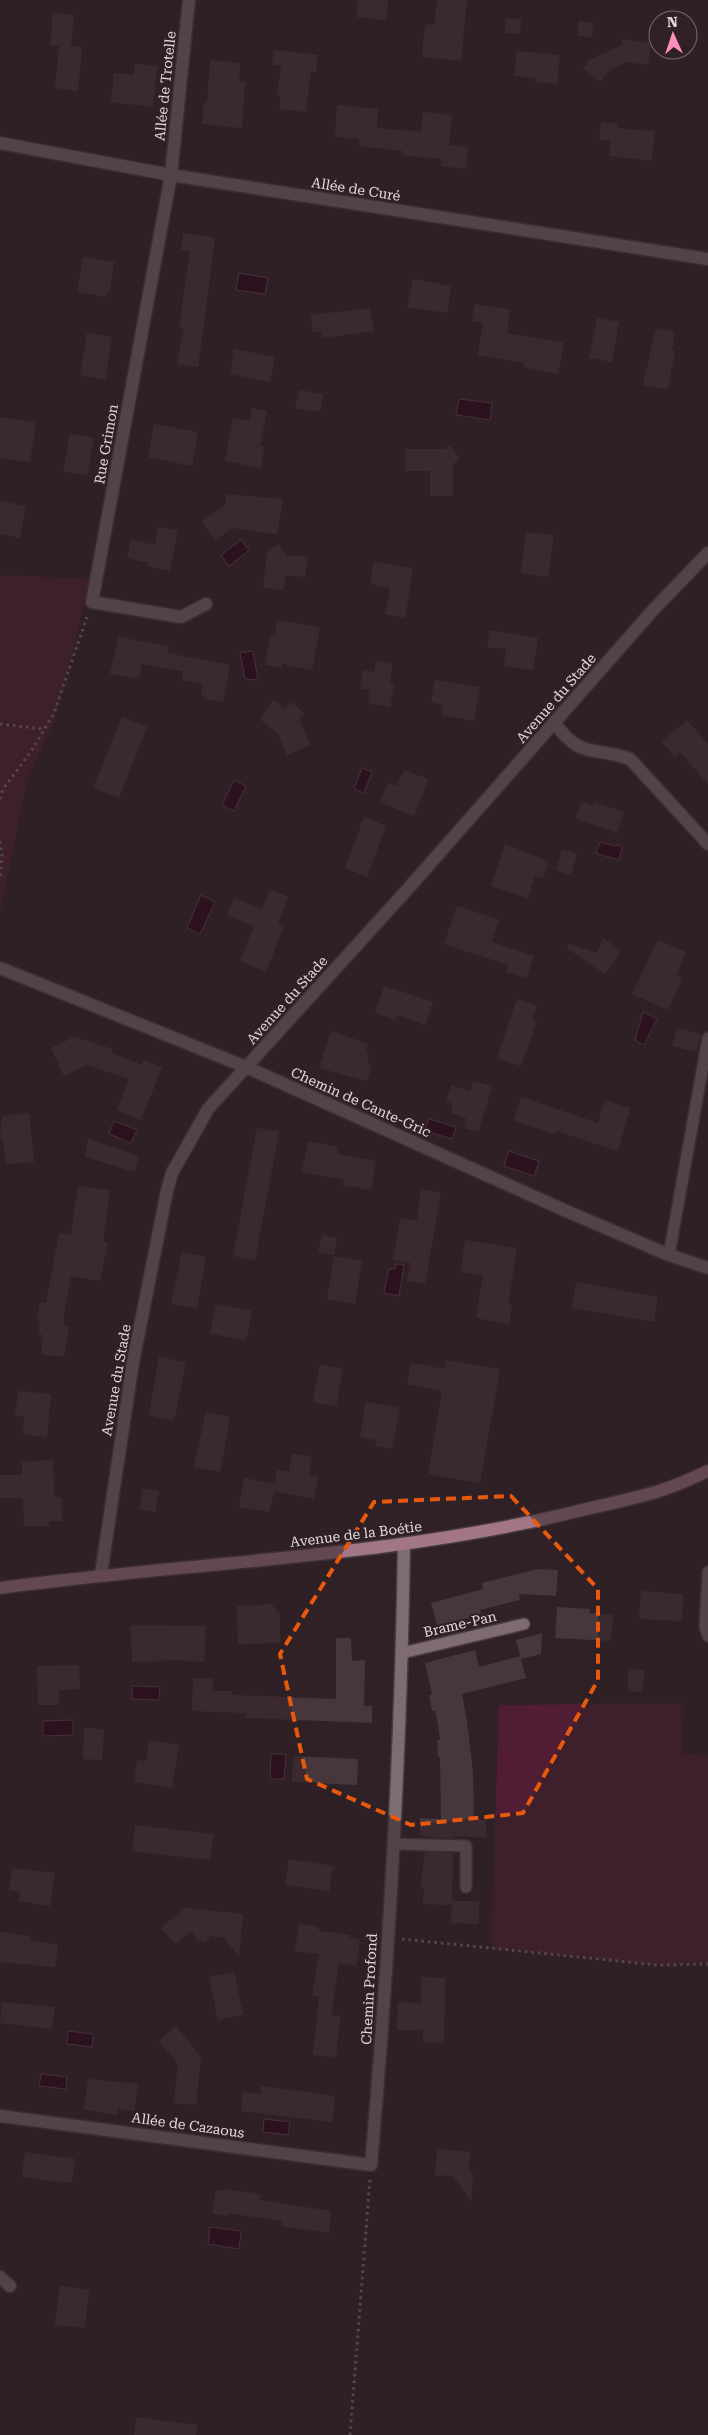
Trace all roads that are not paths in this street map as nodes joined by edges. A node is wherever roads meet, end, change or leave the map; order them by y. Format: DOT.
graph roads {
  1 [pos="189,0"];
  2 [pos="0,143"];
  3 [pos="171,174"];
  4 [pos="708,259"];
  5 [pos="708,553"];
  6 [pos="206,604"];
  7 [pos="554,722"];
  8 [pos="708,844"];
  9 [pos="0,968"];
  10 [pos="708,1038"];
  11 [pos="246,1067"];
  12 [pos="669,1255"];
  13 [pos="708,1268"];
  14 [pos="708,1471"];
  15 [pos="404,1544"];
  16 [pos="708,1572"];
  17 [pos="100,1574"];
  18 [pos="0,1588"];
  19 [pos="524,1624"];
  20 [pos="708,1636"];
  21 [pos="402,1653"];
  22 [pos="394,1844"];
  23 [pos="466,1887"];
  24 [pos="0,2116"];
  25 [pos="371,2165"];
  26 [pos="0,2277"];
  27 [pos="10,2286"];
  1 -- 3 [label="street, Allée de Trotelle"];
  2 -- 3 [label="street, Allée de Curé"];
  3 -- 4 [label="street, Allée de Curé"];
  3 -- 6 [label="street, Rue Grimon"];
  5 -- 7 [label="street, Avenue du Stade"];
  7 -- 8 [label="street"];
  7 -- 11 [label="street, Avenue du Stade"];
  9 -- 11 [label="street, Chemin de Cante-Gric"];
  10 -- 12 [label="lane"];
  11 -- 12 [label="street, Chemin de Cante-Gric"];
  11 -- 17 [label="street, Avenue du Stade"];
  12 -- 13 [label="street, Chemin de Cante-Gric"];
  14 -- 15 [label="main road, Avenue de la Boétie"];
  15 -- 17 [label="main road, Avenue de la Boétie"];
  15 -- 21 [label="street, Chemin Profond"];
  16 -- 20 [label="lane"];
  17 -- 18 [label="main road, Avenue de la Boétie"];
  19 -- 21 [label="lane, Brame-Pan"];
  21 -- 22 [label="street, Chemin Profond"];
  22 -- 23 [label="lane"];
  22 -- 25 [label="street, Chemin Profond"];
  24 -- 25 [label="street, Allée de Cazaous"];
  26 -- 27 [label="street"];
}
